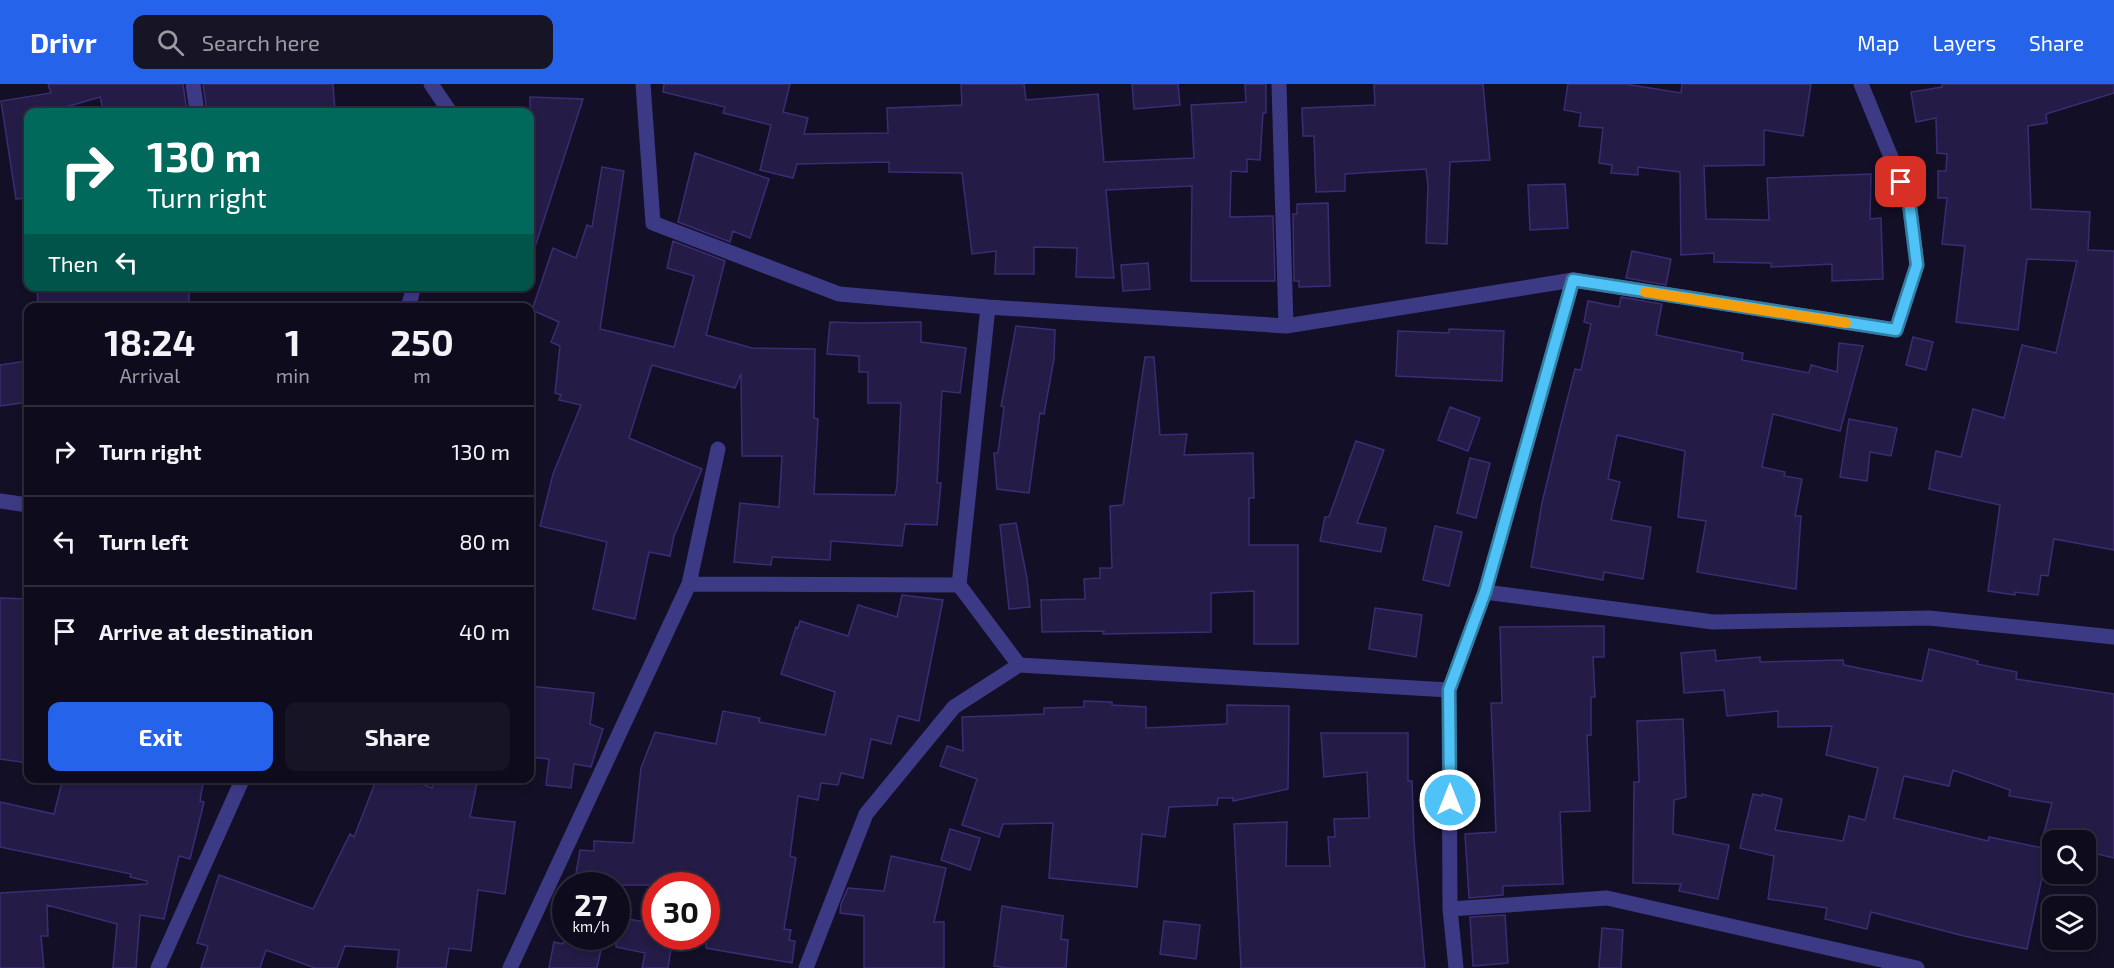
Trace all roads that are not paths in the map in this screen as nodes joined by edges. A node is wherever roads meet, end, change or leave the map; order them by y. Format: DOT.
graph roads {
  1 [pos="193,84"];
  2 [pos="431,84"];
  3 [pos="643,84"];
  4 [pos="1279,84"];
  5 [pos="1862,84"];
  6 [pos="197,108"];
  7 [pos="447,108"];
  8 [pos="1573,280"];
  9 [pos="988,307"];
  10 [pos="1286,326"];
  11 [pos="718,449"];
  12 [pos="0,501"];
  13 [pos="24,504"];
  14 [pos="689,584"];
  15 [pos="959,585"];
  16 [pos="1485,592"];
  17 [pos="2114,637"];
  18 [pos="1019,665"];
  19 [pos="1449,690"];
  20 [pos="241,783"];
  21 [pos="1450,909"];
  22 [pos="158,968"];
  23 [pos="510,968"];
  24 [pos="806,968"];
  25 [pos="1456,968"];
  26 [pos="1917,968"];
  1 -- 6 [label="street"];
  2 -- 7 [label="street"];
  3 -- 9 [label="street"];
  4 -- 10 [label="street"];
  5 -- 8 [label="street"];
  8 -- 10 [label="street"];
  8 -- 16 [label="street"];
  9 -- 10 [label="street"];
  9 -- 15 [label="street"];
  11 -- 14 [label="street"];
  12 -- 13 [label="street"];
  14 -- 15 [label="street"];
  14 -- 23 [label="street"];
  15 -- 18 [label="street"];
  16 -- 17 [label="street"];
  16 -- 19 [label="street"];
  18 -- 19 [label="street"];
  18 -- 24 [label="street"];
  19 -- 21 [label="street"];
  20 -- 22 [label="street"];
  21 -- 25 [label="street"];
  21 -- 26 [label="street"];
}
